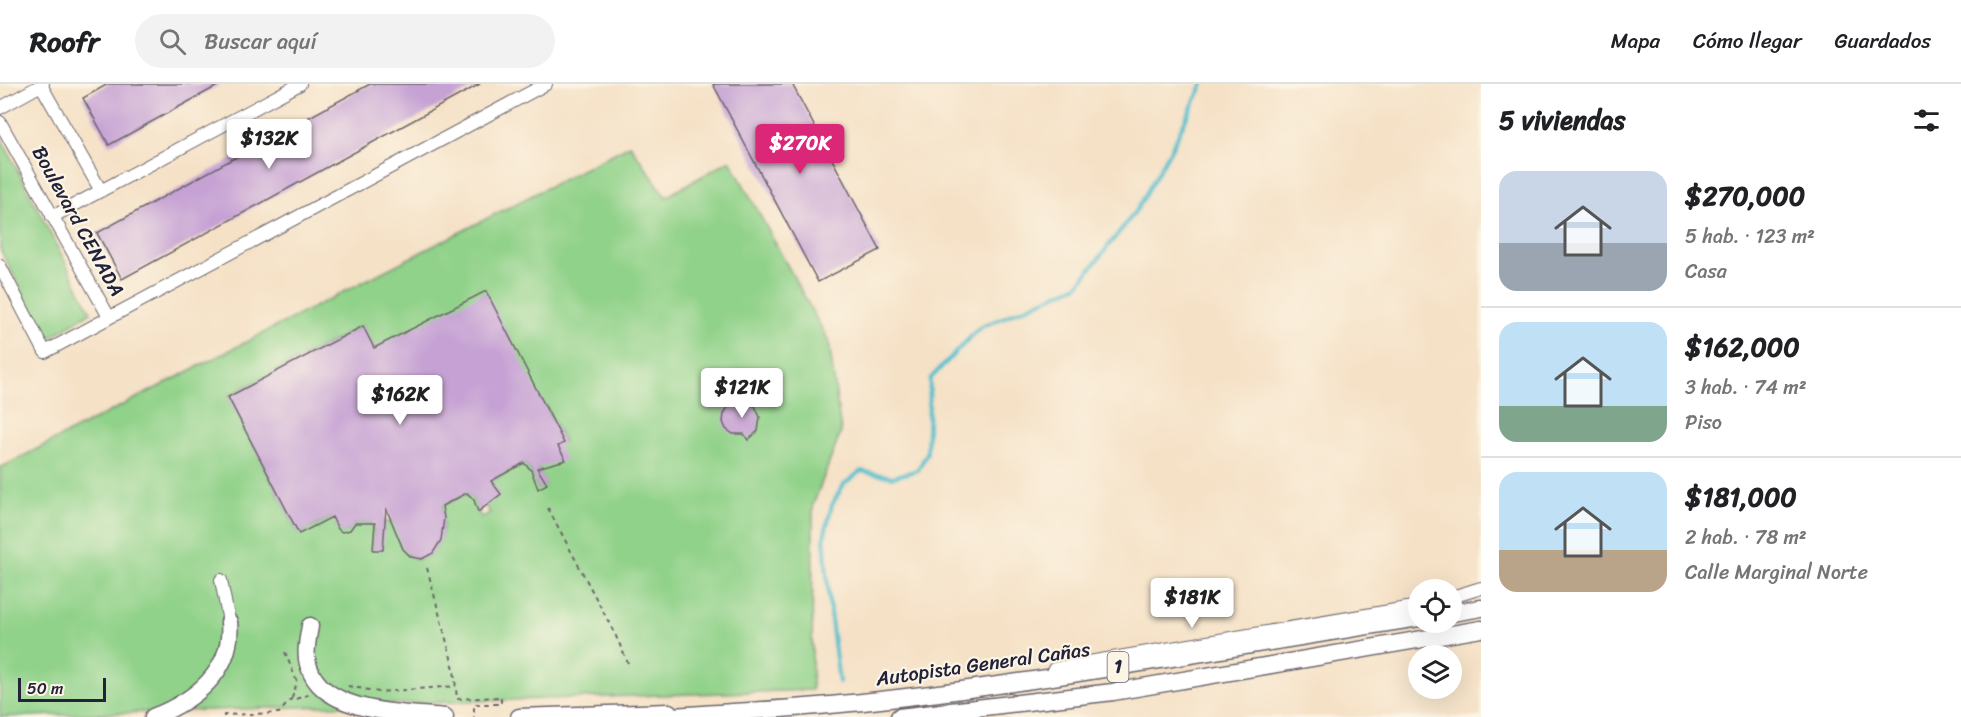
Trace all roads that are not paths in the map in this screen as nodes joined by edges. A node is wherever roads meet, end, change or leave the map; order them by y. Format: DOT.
graph roads {
  1 [pos="42,84"];
  2 [pos="300,84"];
  3 [pos="546,84"];
  4 [pos="0,108"];
  5 [pos="0,122"];
  6 [pos="101,191"];
  7 [pos="52,217"];
  8 [pos="0,266"];
  9 [pos="109,317"];
  10 [pos="221,580"];
  11 [pos="1481,588"];
  12 [pos="1462,594"];
  13 [pos="1408,608"];
  14 [pos="1481,608"];
  15 [pos="1462,611"];
  16 [pos="1408,620"];
  17 [pos="229,622"];
  18 [pos="310,626"];
  19 [pos="1481,630"];
  20 [pos="973,687"];
  21 [pos="817,707"];
  22 [pos="153,717"];
  23 [pos="445,717"];
  24 [pos="519,717"];
  25 [pos="658,717"];
  26 [pos="899,717"];
  1 -- 4 [label="street"];
  1 -- 6 [label="street"];
  2 -- 6 [label="street"];
  3 -- 9 [label="street"];
  5 -- 7 [label="street, Boulevard CENADA"];
  6 -- 7 [label="street"];
  7 -- 9 [label="street, Boulevard CENADA"];
  8 -- 9 [label="street, Boulevard CENADA"];
  10 -- 17 [label="street"];
  11 -- 12 [label="street"];
  13 -- 20 [label="street"];
  14 -- 15 [label="highway"];
  16 -- 20 [label="highway, Autopista General Cañas / 1"];
  17 -- 22 [label="highway"];
  18 -- 23 [label="highway"];
  19 -- 26 [label="highway, Autopista General Cañas / 1"];
  20 -- 21 [label="highway, Autopista General Cañas / 1"];
  21 -- 24 [label="highway"];
  21 -- 25 [label="highway, Autopista General Cañas / 1"];
}
